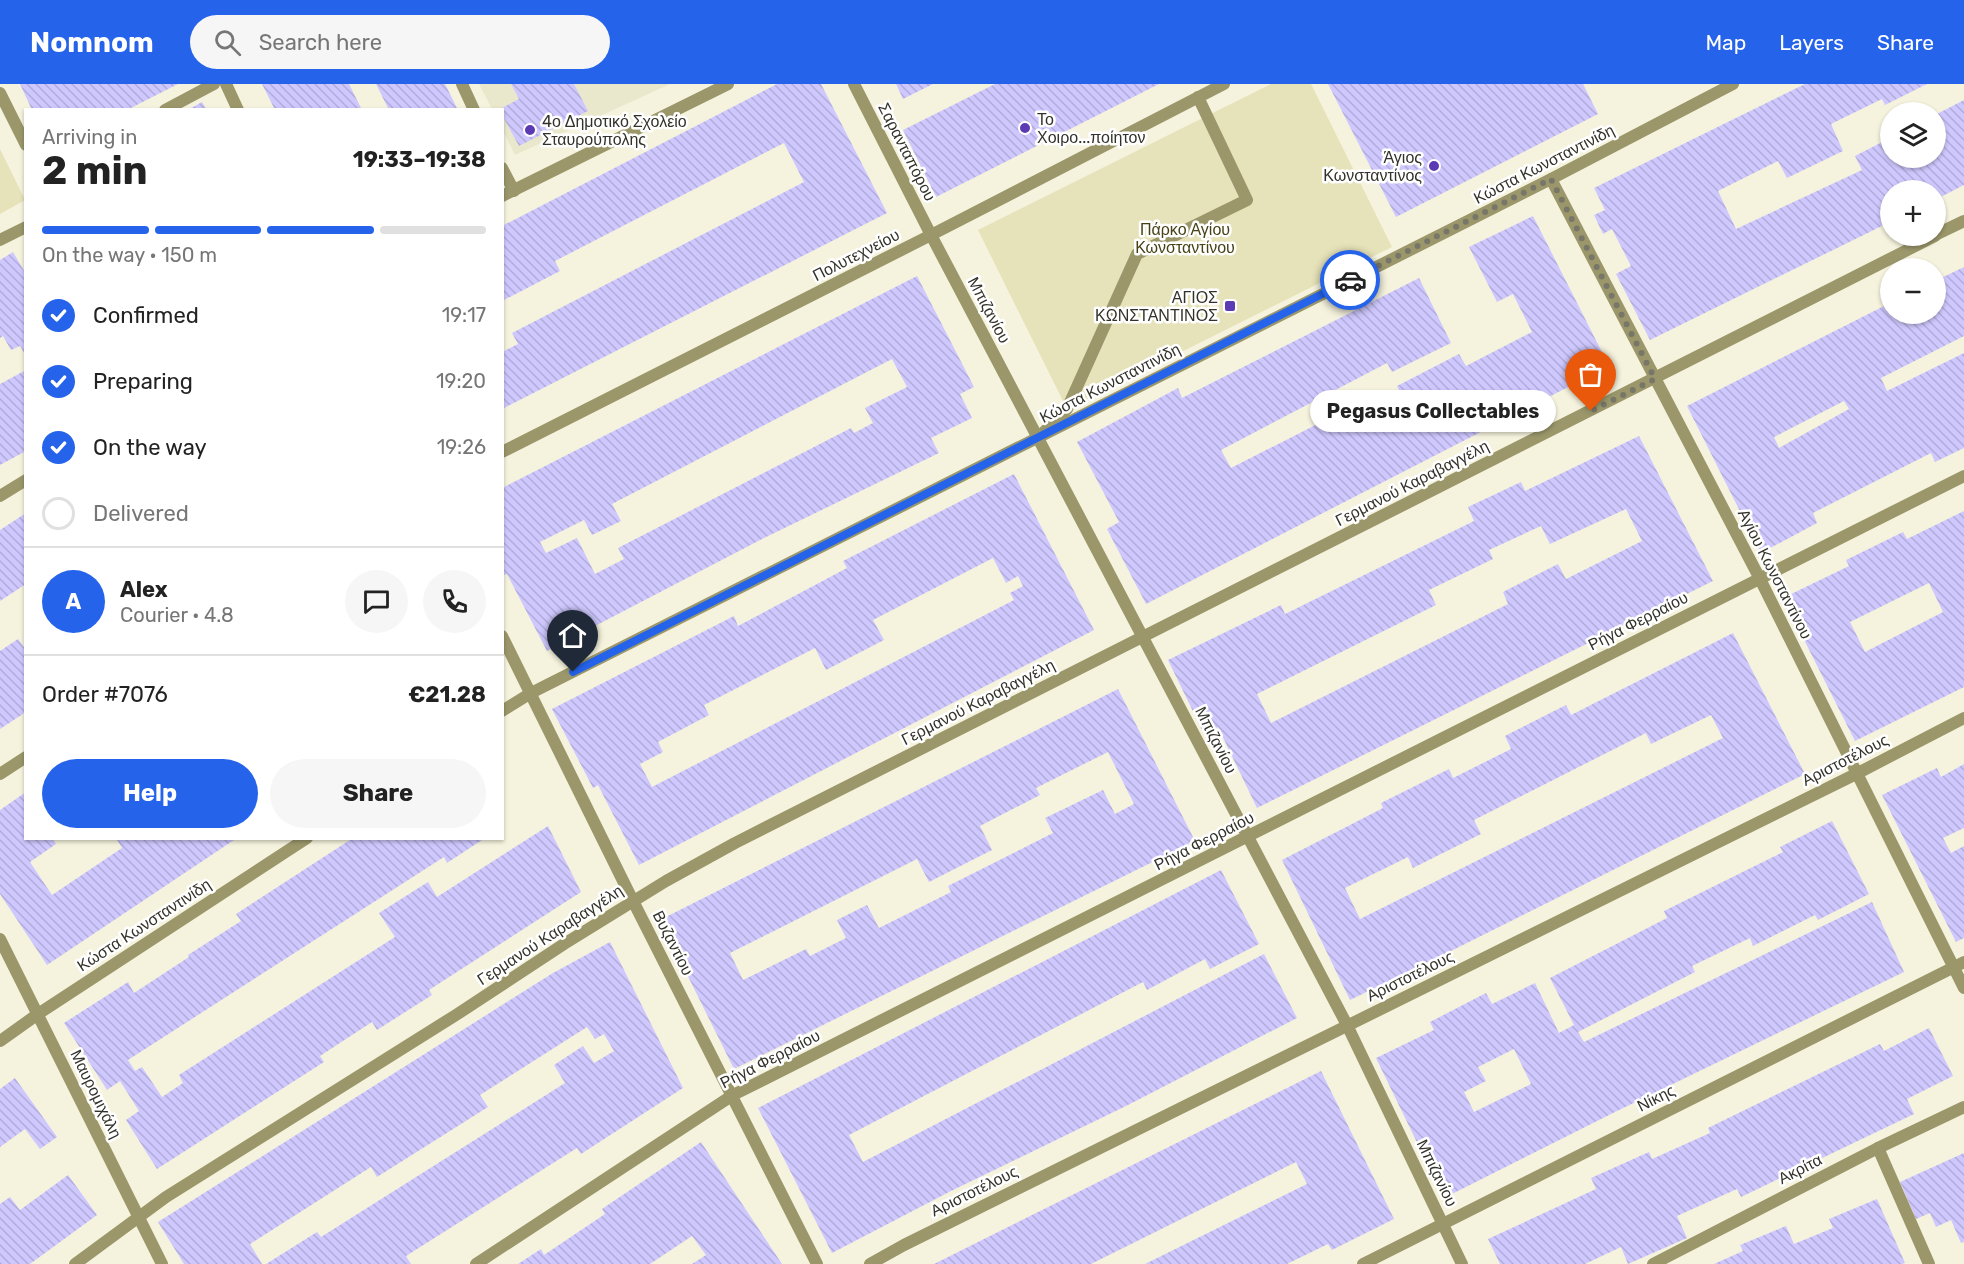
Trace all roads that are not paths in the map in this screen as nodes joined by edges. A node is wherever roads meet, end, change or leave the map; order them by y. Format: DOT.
graph roads {
  1 [pos="214,84"];
  2 [pos="226,84"];
  3 [pos="462,84"];
  4 [pos="728,84"];
  5 [pos="854,84"];
  6 [pos="1224,84"];
  7 [pos="1733,84"];
  8 [pos="0,93"];
  9 [pos="1198,97"];
  10 [pos="169,108"];
  11 [pos="237,108"];
  12 [pos="473,108"];
  13 [pos="24,141"];
  14 [pos="504,177"];
  15 [pos="1551,179"];
  16 [pos="508,194"];
  17 [pos="1964,220"];
  18 [pos="24,228"];
  19 [pos="1946,229"];
  20 [pos="931,235"];
  21 [pos="0,240"];
  22 [pos="1914,246"];
  23 [pos="1655,379"];
  24 [pos="1038,438"];
  25 [pos="504,451"];
  26 [pos="1964,476"];
  27 [pos="24,481"];
  28 [pos="0,496"];
  29 [pos="1759,577"];
  30 [pos="1144,637"];
  31 [pos="504,640"];
  32 [pos="531,693"];
  33 [pos="504,710"];
  34 [pos="1964,718"];
  35 [pos="24,758"];
  36 [pos="0,774"];
  37 [pos="1856,774"];
  38 [pos="1248,837"];
  39 [pos="304,840"];
  40 [pos="633,901"];
  41 [pos="0,939"];
  42 [pos="1959,964"];
  43 [pos="1964,988"];
  44 [pos="38,1014"];
  45 [pos="1347,1025"];
  46 [pos="0,1041"];
  47 [pos="733,1095"];
  48 [pos="1964,1107"];
  49 [pos="1878,1148"];
  50 [pos="139,1216"];
  51 [pos="1443,1224"];
  52 [pos="75,1264"];
  53 [pos="162,1264"];
  54 [pos="476,1264"];
  55 [pos="817,1264"];
  56 [pos="870,1264"];
  57 [pos="1363,1264"];
  58 [pos="1462,1264"];
  59 [pos="1653,1264"];
  60 [pos="1929,1264"];
  1 -- 10 [label="street"];
  2 -- 11 [label="street"];
  3 -- 12 [label="street"];
  4 -- 16 [label="street"];
  5 -- 20 [label="street, Σαρανταπόρου"];
  6 -- 9 [label="street, Πολυτεχνείου"];
  7 -- 15 [label="street, Κώστα Κωνσταντινίδη"];
  8 -- 13 [label="street"];
  9 -- 20 [label="street, Πολυτεχνείου"];
  9 -- 24 [label="street"];
  14 -- 16 [label="street"];
  15 -- 23 [label="street, Αγίου Κωνσταντίνου"];
  15 -- 24 [label="street, Κώστα Κωνσταντινίδη"];
  17 -- 19 [label="street, Γερμανού Καραβαγγέλη"];
  18 -- 21 [label="street"];
  20 -- 24 [label="street, Μπιζανίου"];
  20 -- 25 [label="street, Πολυτεχνείου"];
  22 -- 23 [label="street, Γερμανού Καραβαγγέλη"];
  23 -- 29 [label="street, Αγίου Κωνσταντίνου"];
  23 -- 30 [label="street, Γερμανού Καραβαγγέλη"];
  24 -- 30 [label="street, Μπιζανίου"];
  24 -- 32 [label="street, Κώστα Κωνσταντινίδη"];
  26 -- 29 [label="street, Ρήγα Φερραίου"];
  27 -- 28 [label="street"];
  29 -- 37 [label="street, Αγίου Κωνσταντίνου"];
  29 -- 38 [label="street, Ρήγα Φερραίου"];
  30 -- 38 [label="street, Μπιζανίου"];
  30 -- 40 [label="street, Γερμανού Καραβαγγέλη"];
  31 -- 32 [label="street, Βυζαντίου"];
  32 -- 33 [label="street, Κώστα Κωνσταντινίδη"];
  32 -- 40 [label="street, Βυζαντίου"];
  34 -- 37 [label="street, Αριστοτέλους"];
  35 -- 36 [label="street"];
  37 -- 42 [label="street, Αγίου Κωνσταντίνου"];
  37 -- 45 [label="street, Αριστοτέλους"];
  38 -- 45 [label="street, Μπιζανίου"];
  38 -- 47 [label="street, Ρήγα Φερραίου"];
  39 -- 44 [label="street, Κώστα Κωνσταντινίδη"];
  40 -- 47 [label="street, Βυζαντίου"];
  40 -- 50 [label="street, Γερμανού Καραβαγγέλη"];
  41 -- 44 [label="street, Μαυρομιχάλη"];
  42 -- 43 [label="street, Αγίου Κωνσταντίνου"];
  42 -- 51 [label="street, Νίκης"];
  44 -- 46 [label="street, Κώστα Κωνσταντινίδη"];
  44 -- 50 [label="street, Μαυρομιχάλη"];
  45 -- 51 [label="street, Μπιζανίου"];
  45 -- 56 [label="street, Αριστοτέλους"];
  47 -- 54 [label="street, Ρήγα Φερραίου"];
  47 -- 55 [label="street, Βυζαντίου"];
  48 -- 49 [label="street, Ακρίτα"];
  49 -- 59 [label="street, Ακρίτα"];
  49 -- 60 [label="street"];
  50 -- 52 [label="street, Γερμανού Καραβαγγέλη"];
  50 -- 53 [label="street, Μαυρομιχάλη"];
  51 -- 57 [label="street, Νίκης"];
  51 -- 58 [label="street, Μπιζανίου"];
}
